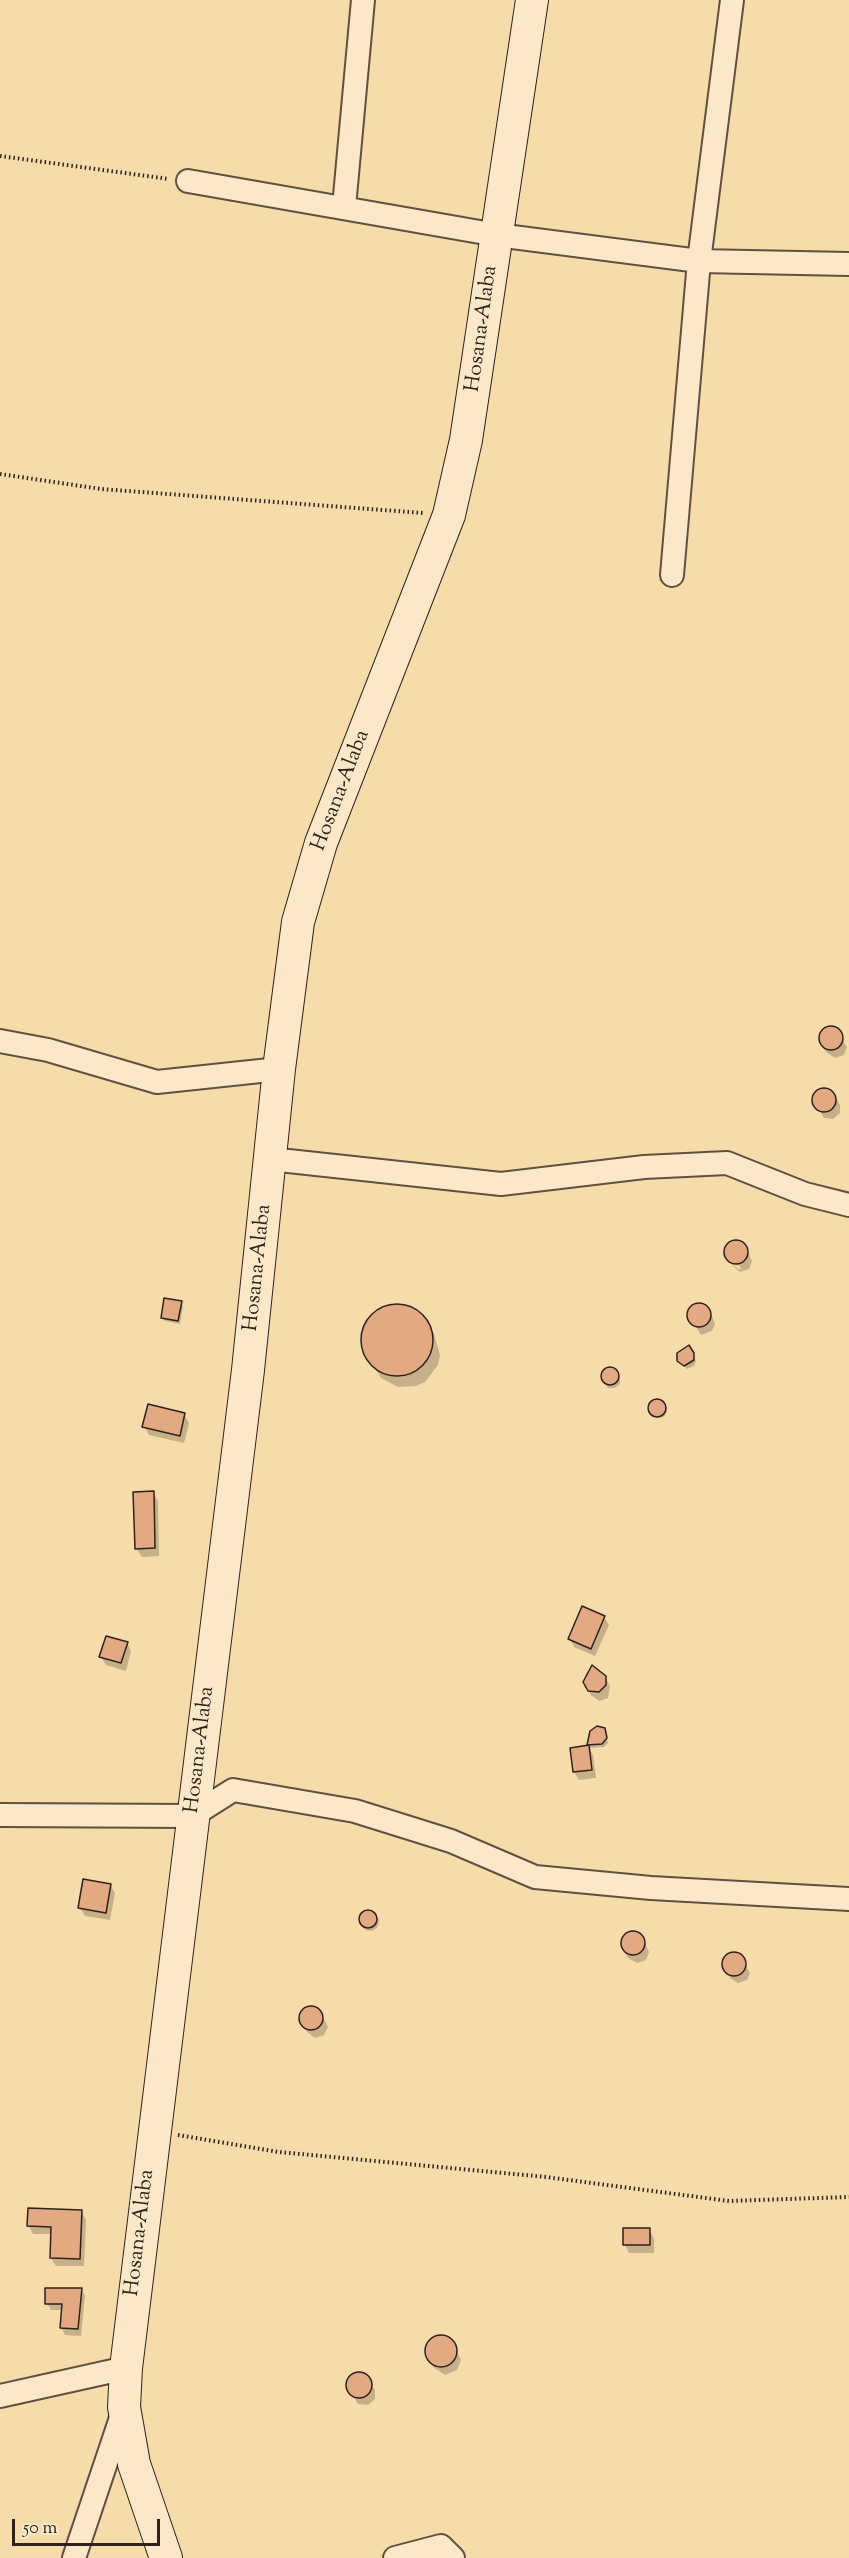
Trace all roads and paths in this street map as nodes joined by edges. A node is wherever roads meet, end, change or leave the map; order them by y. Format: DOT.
graph roads {
  1 [pos="363,0"];
  2 [pos="532,0"];
  3 [pos="732,0"];
  4 [pos="0,156"];
  5 [pos="188,181"];
  6 [pos="344,207"];
  7 [pos="497,235"];
  8 [pos="699,261"];
  9 [pos="849,264"];
  10 [pos="0,474"];
  11 [pos="449,515"];
  12 [pos="672,575"];
  13 [pos="0,1041"];
  14 [pos="279,1069"];
  15 [pos="270,1159"];
  16 [pos="849,1206"];
  17 [pos="0,1815"];
  18 [pos="192,1816"];
  19 [pos="849,1899"];
  20 [pos="153,2130"];
  21 [pos="849,2197"];
  22 [pos="126,2368"];
  23 [pos="0,2396"];
  24 [pos="124,2407"];
  25 [pos="74,2558"];
  26 [pos="165,2558"];
  27 [pos="395,2558"];
  28 [pos="453,2558"];
  1 -- 6 [label="street"];
  2 -- 7 [label="main road, Hosana-Alaba"];
  3 -- 8 [label="street"];
  4 -- 5 [label="path"];
  5 -- 6 [label="street"];
  6 -- 7 [label="street"];
  7 -- 8 [label="street"];
  7 -- 11 [label="main road, Hosana-Alaba"];
  8 -- 9 [label="street"];
  8 -- 12 [label="street"];
  10 -- 11 [label="path"];
  11 -- 14 [label="main road, Hosana-Alaba"];
  13 -- 14 [label="street"];
  14 -- 15 [label="main road, Hosana-Alaba"];
  15 -- 16 [label="street"];
  15 -- 18 [label="main road, Hosana-Alaba"];
  17 -- 18 [label="street"];
  18 -- 19 [label="street"];
  18 -- 20 [label="main road, Hosana-Alaba"];
  20 -- 21 [label="path"];
  20 -- 22 [label="main road, Hosana-Alaba"];
  22 -- 23 [label="street"];
  22 -- 24 [label="main road, Hosana-Alaba"];
  24 -- 25 [label="street"];
  24 -- 26 [label="main road, Hosana-Alaba"];
  27 -- 28 [label="street"];
}
